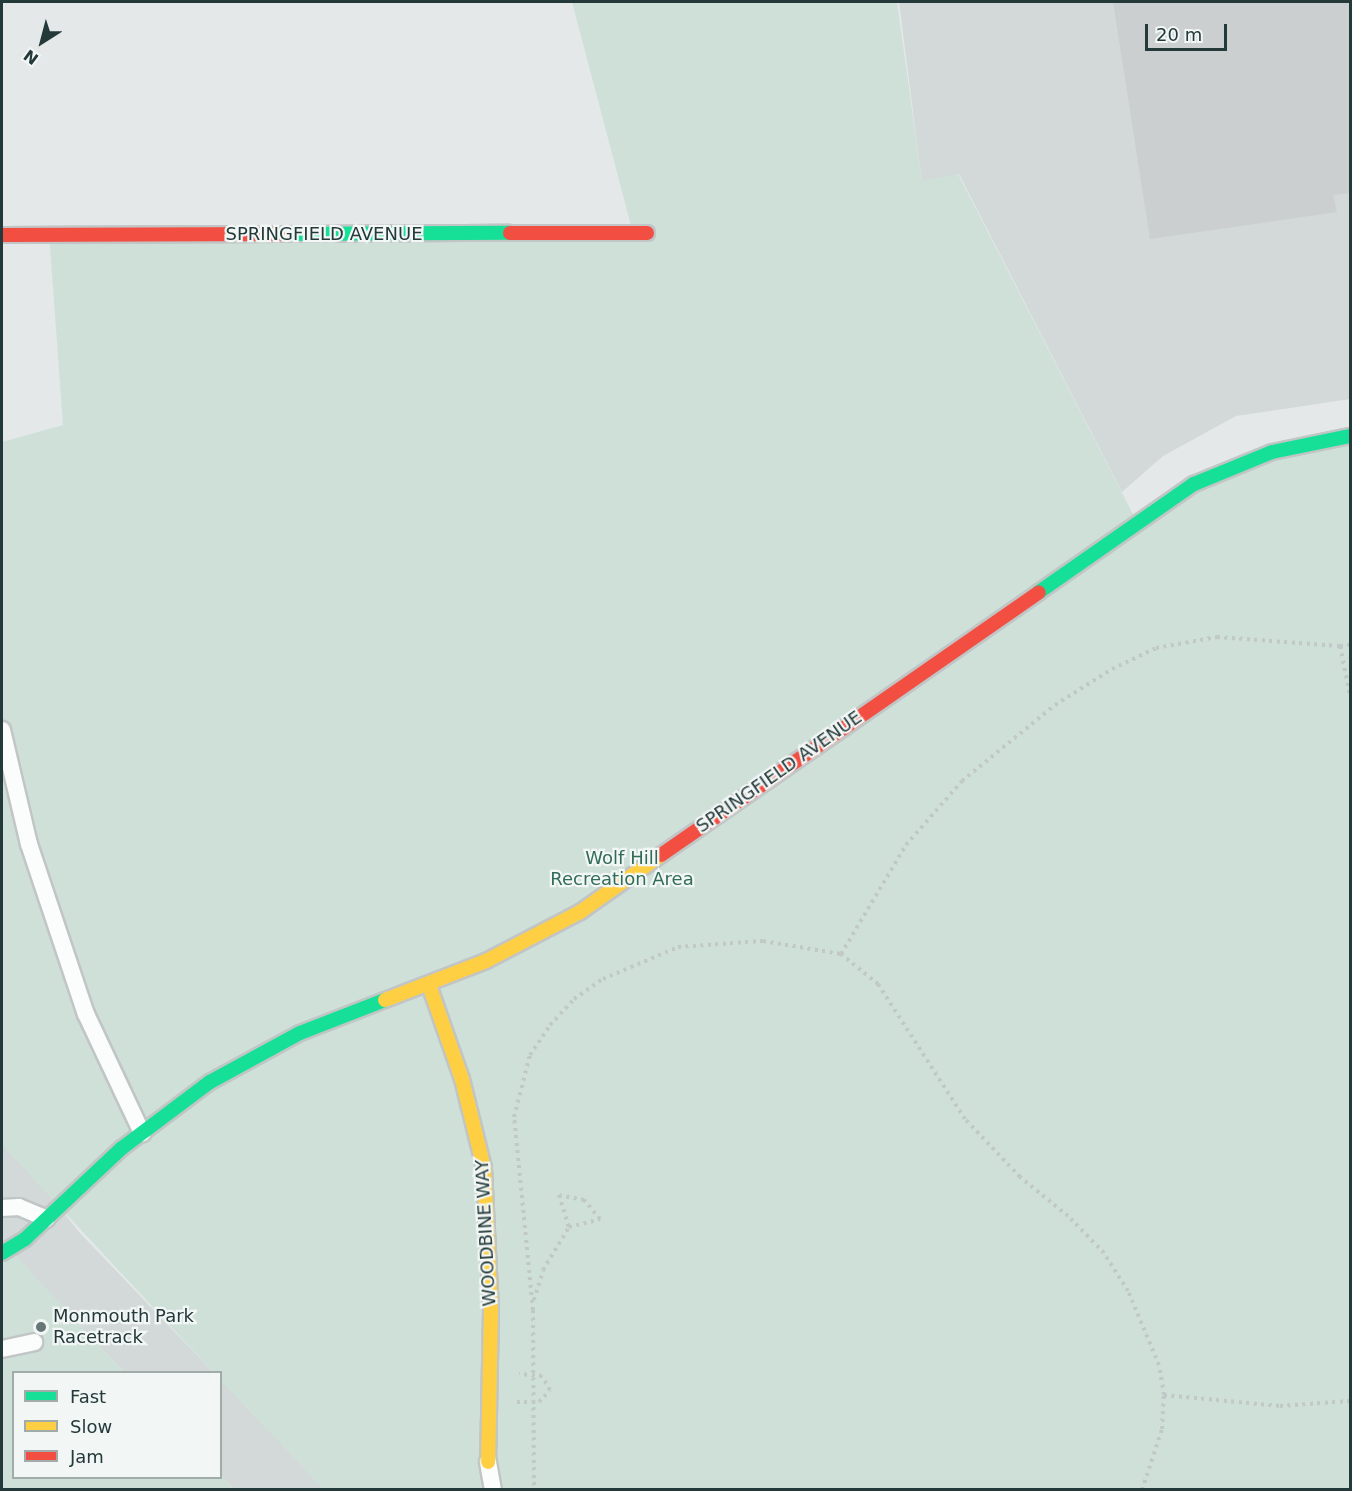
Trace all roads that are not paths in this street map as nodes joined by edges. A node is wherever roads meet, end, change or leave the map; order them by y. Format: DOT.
graph roads {
  1 [pos="647,233"];
  2 [pos="2,235"];
  3 [pos="1350,436"];
  4 [pos="2,730"];
  5 [pos="429,985"];
  6 [pos="142,1133"];
  7 [pos="2,1208"];
  8 [pos="47,1219"];
  9 [pos="2,1253"];
  10 [pos="34,1342"];
  11 [pos="2,1349"];
  12 [pos="488,1462"];
  13 [pos="493,1490"];
  1 -- 2 [label="street, SPRINGFIELD AVENUE"];
  3 -- 5 [label="street, SPRINGFIELD AVENUE"];
  4 -- 6 [label="lane"];
  5 -- 6 [label="street, SPRINGFIELD AVENUE"];
  5 -- 12 [label="street, WOODBINE WAY"];
  6 -- 8 [label="street, SPRINGFIELD AVENUE"];
  7 -- 8 [label="lane"];
  8 -- 9 [label="street, SPRINGFIELD AVENUE"];
  10 -- 11 [label="lane"];
  12 -- 13 [label="lane, WOODBINE WAY"];
}
